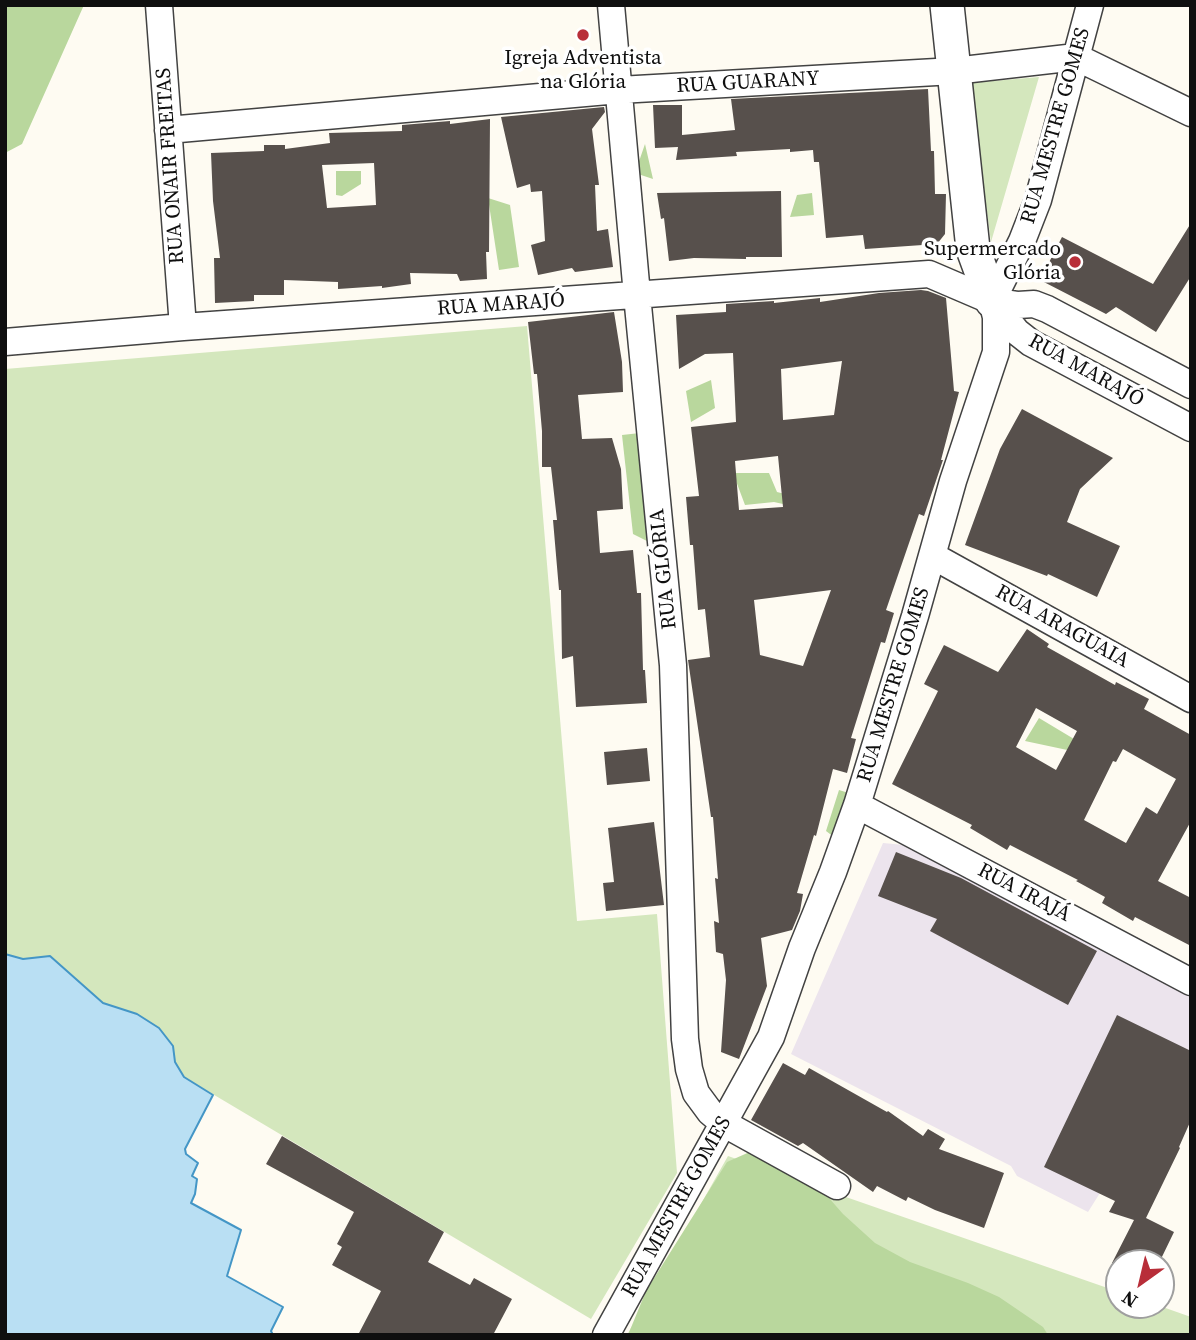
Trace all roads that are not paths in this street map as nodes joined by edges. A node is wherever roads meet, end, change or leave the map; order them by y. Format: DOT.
graph roads {
  1 [pos="159,5"];
  2 [pos="611,5"];
  3 [pos="947,5"];
  4 [pos="1090,5"];
  5 [pos="1076,57"];
  6 [pos="954,71"];
  7 [pos="618,90"];
  8 [pos="1191,113"];
  9 [pos="168,130"];
  10 [pos="637,295"];
  11 [pos="992,301"];
  12 [pos="183,327"];
  13 [pos="5,342"];
  14 [pos="1191,385"];
  15 [pos="1191,428"];
  16 [pos="933,556"];
  17 [pos="1191,699"];
  18 [pos="857,805"];
  19 [pos="1191,982"];
  20 [pos="723,1123"];
  21 [pos="837,1186"];
  22 [pos="606,1335"];
  1 -- 9 [label="street, RUA ONAIR FREITAS"];
  2 -- 7 [label="street, RUA GLÓRIA"];
  3 -- 6 [label="street"];
  4 -- 5 [label="street, RUA MESTRE GOMES"];
  5 -- 6 [label="street, RUA GUARANY"];
  5 -- 8 [label="street"];
  5 -- 11 [label="street, RUA MESTRE GOMES"];
  6 -- 7 [label="street, RUA GUARANY"];
  6 -- 11 [label="street"];
  7 -- 9 [label="street, RUA GUARANY"];
  7 -- 10 [label="street, RUA GLÓRIA"];
  9 -- 12 [label="street, RUA ONAIR FREITAS"];
  10 -- 11 [label="street, RUA MARAJÓ"];
  10 -- 12 [label="street, RUA MARAJÓ"];
  10 -- 20 [label="street, RUA GLÓRIA"];
  11 -- 14 [label="street, RUA MARAJÓ"];
  11 -- 15 [label="street, RUA MARAJÓ"];
  11 -- 16 [label="street, RUA MESTRE GOMES"];
  12 -- 13 [label="street, RUA MARAJÓ"];
  16 -- 17 [label="street, RUA ARAGUAIA"];
  16 -- 18 [label="street, RUA MESTRE GOMES"];
  18 -- 19 [label="street, RUA IRAJÁ"];
  18 -- 20 [label="street, RUA MESTRE GOMES"];
  20 -- 21 [label="street, RUA GLÓRIA"];
  20 -- 22 [label="street, RUA MESTRE GOMES"];
}
